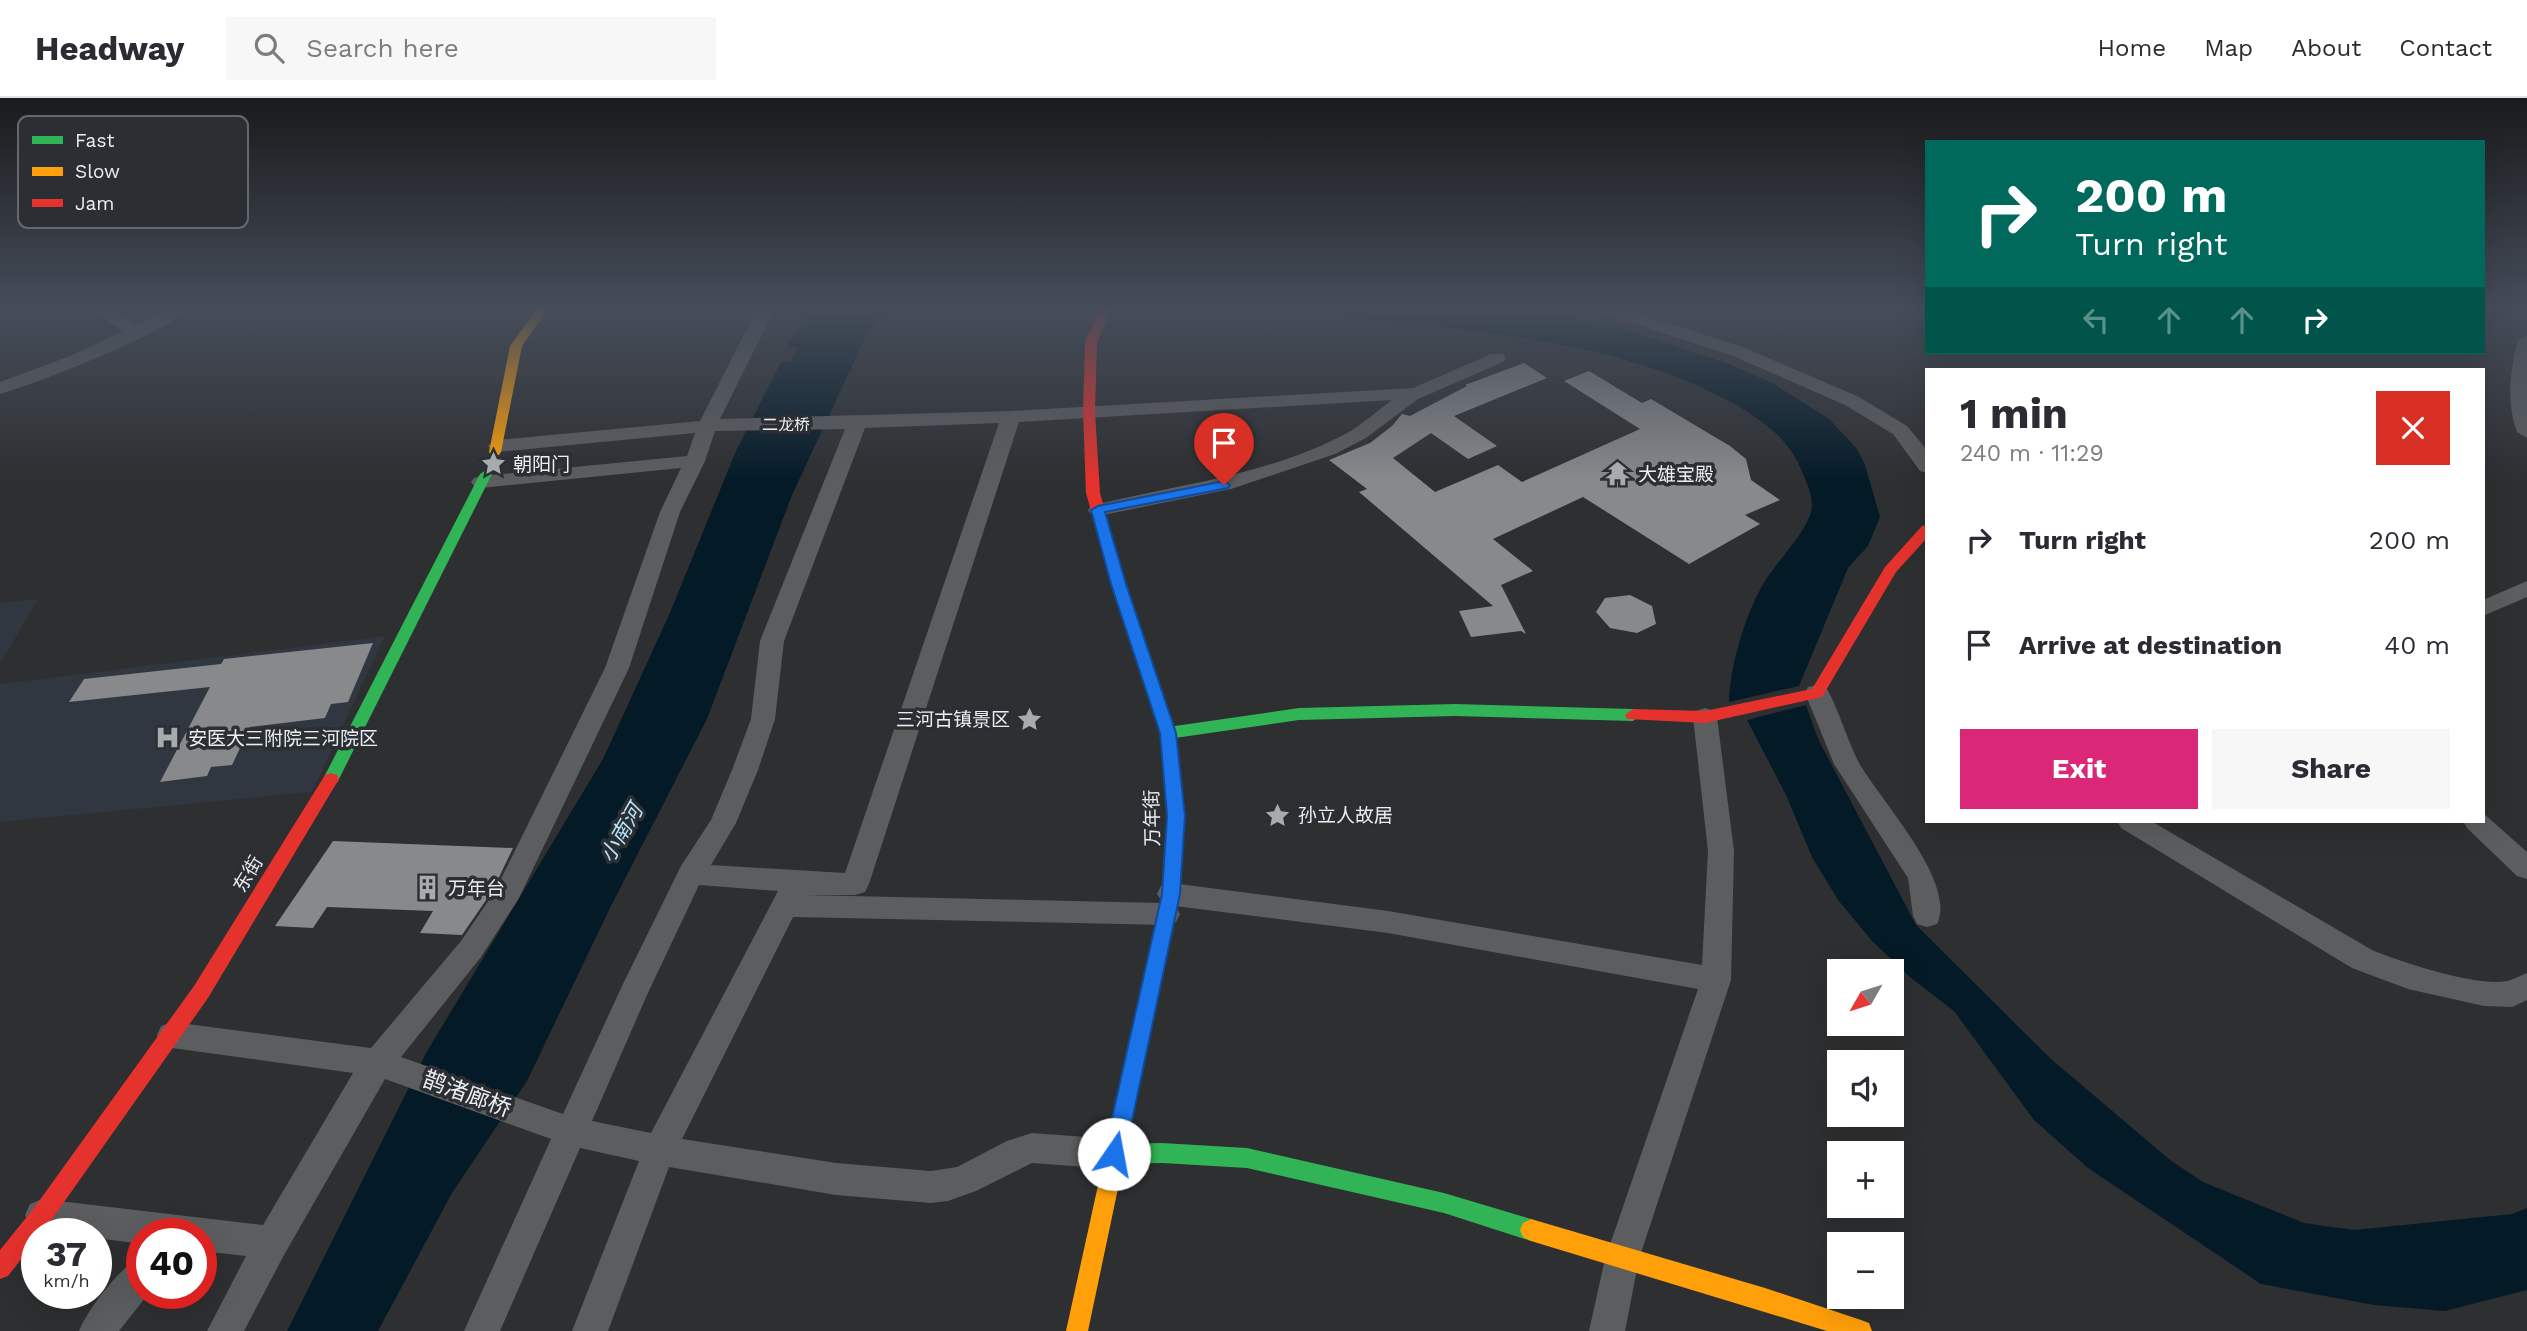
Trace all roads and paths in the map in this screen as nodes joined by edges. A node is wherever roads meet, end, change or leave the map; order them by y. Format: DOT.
graph roads {
  1 [pos="58,367"];
  2 [pos="512,367"];
  3 [pos="741,367"];
  4 [pos="1090,367"];
  5 [pos="1477,367"];
  6 [pos="1773,367"];
  7 [pos="2520,367"];
  8 [pos="0,388"];
  9 [pos="1415,393"];
  10 [pos="1089,412"];
  11 [pos="1011,417"];
  12 [pos="852,423"];
  13 [pos="715,425"];
  14 [pos="2527,432"];
  15 [pos="496,449"];
  16 [pos="695,461"];
  17 [pos="1925,464"];
  18 [pos="484,478"];
  19 [pos="1098,510"];
  20 [pos="1925,531"];
  21 [pos="2527,588"];
  22 [pos="2485,608"];
  23 [pos="1817,693"];
  24 [pos="1712,717"];
  25 [pos="1168,733"];
  26 [pos="2133,823"];
  27 [pos="2478,823"];
  28 [pos="2527,868"];
  29 [pos="691,874"];
  30 [pos="791,894"];
  31 [pos="1168,904"];
  32 [pos="1927,916"];
  33 [pos="1716,981"];
  34 [pos="2527,985"];
  35 [pos="172,1035"];
  36 [pos="377,1063"];
  37 [pos="573,1132"];
  38 [pos="659,1150"];
  39 [pos="1114,1154"];
  40 [pos="42,1215"];
  41 [pos="126,1226"];
  42 [pos="217,1237"];
  43 [pos="272,1243"];
  44 [pos="1622,1259"];
  45 [pos="0,1268"];
  46 [pos="126,1294"];
  47 [pos="1766,1315"];
  48 [pos="97,1331"];
  49 [pos="225,1331"];
  50 [pos="482,1331"];
  51 [pos="590,1331"];
  52 [pos="1077,1331"];
  53 [pos="1607,1331"];
  54 [pos="1861,1331"];
  1 -- 8 [label="street"];
  2 -- 15 [label="street"];
  3 -- 13 [label="street"];
  4 -- 10 [label="street, 万年街"];
  5 -- 9 [label="street"];
  6 -- 17 [label="street"];
  7 -- 14 [label="street"];
  9 -- 10 [label="street, 二龙桥"];
  9 -- 19 [label="street"];
  10 -- 11 [label="street, 二龙桥"];
  10 -- 19 [label="street, 万年街"];
  11 -- 12 [label="street, 二龙桥"];
  11 -- 30 [label="street"];
  12 -- 13 [label="street, 二龙桥"];
  12 -- 29 [label="street"];
  13 -- 15 [label="street, 二龙桥"];
  13 -- 16 [label="street"];
  16 -- 18 [label="street"];
  16 -- 36 [label="street"];
  18 -- 35 [label="street, 东街"];
  19 -- 25 [label="street, 万年街"];
  20 -- 23 [label="street"];
  21 -- 22 [label="street"];
  23 -- 24 [label="street"];
  23 -- 32 [label="street"];
  24 -- 25 [label="street"];
  24 -- 33 [label="street"];
  25 -- 31 [label="street, 万年街"];
  26 -- 34 [label="street"];
  27 -- 28 [label="street"];
  29 -- 30 [label="street"];
  29 -- 37 [label="street"];
  30 -- 31 [label="street"];
  30 -- 38 [label="street"];
  31 -- 33 [label="street"];
  31 -- 39 [label="street, 万年街"];
  33 -- 44 [label="street"];
  35 -- 36 [label="street, 鹊渚廊桥"];
  35 -- 40 [label="street, 东街"];
  36 -- 37 [label="street, 鹊渚廊桥"];
  36 -- 43 [label="street"];
  37 -- 38 [label="street, 鹊渚廊桥"];
  37 -- 50 [label="street"];
  38 -- 39 [label="street, 鹊渚廊桥"];
  38 -- 51 [label="street"];
  39 -- 44 [label="street"];
  39 -- 52 [label="street, 万年街"];
  40 -- 41 [label="street"];
  40 -- 45 [label="street, 东街"];
  42 -- 43 [label="street"];
  43 -- 49 [label="street"];
  44 -- 47 [label="street"];
  44 -- 53 [label="street"];
  46 -- 48 [label="street"];
  47 -- 54 [label="street"];
}
